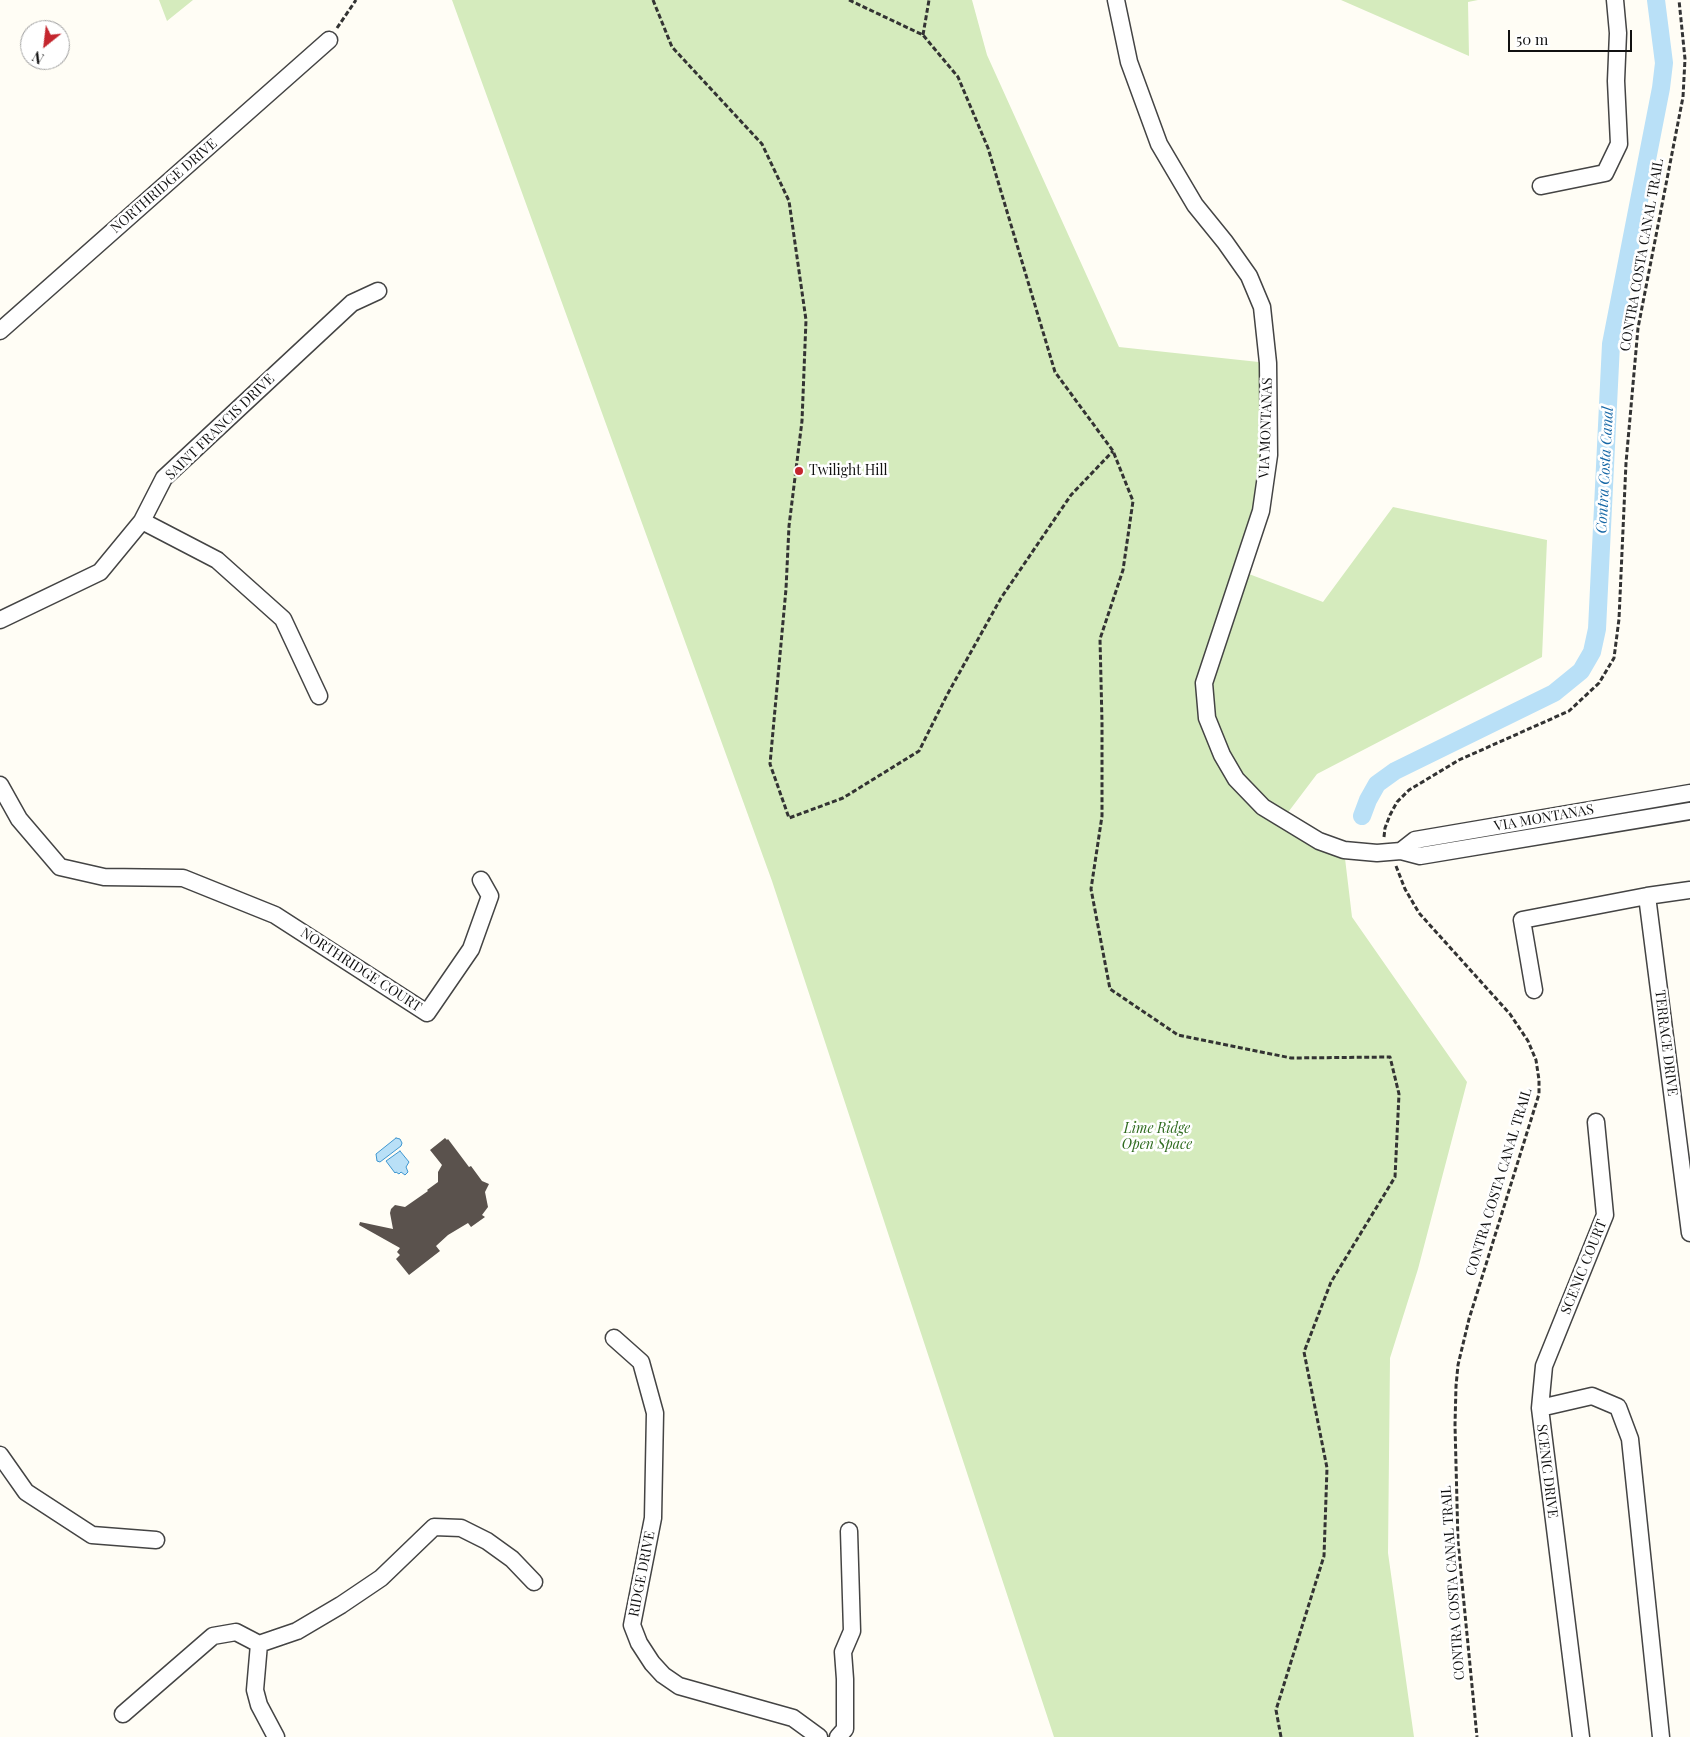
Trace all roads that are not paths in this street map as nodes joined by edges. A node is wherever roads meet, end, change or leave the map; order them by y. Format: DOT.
graph roads {
  1 [pos="1116,0"];
  2 [pos="1615,0"];
  3 [pos="329,40"];
  4 [pos="1541,186"];
  5 [pos="378,291"];
  6 [pos="0,331"];
  7 [pos="142,521"];
  8 [pos="0,620"];
  9 [pos="319,696"];
  10 [pos="0,785"];
  11 [pos="1690,793"];
  12 [pos="1690,811"];
  13 [pos="1389,852"];
  14 [pos="481,880"];
  15 [pos="1690,890"];
  16 [pos="1647,896"];
  17 [pos="1534,990"];
  18 [pos="1596,1122"];
  19 [pos="1690,1233"];
  20 [pos="614,1338"];
  21 [pos="1540,1408"];
  22 [pos="0,1455"];
  23 [pos="849,1531"];
  24 [pos="156,1540"];
  25 [pos="534,1582"];
  26 [pos="259,1644"];
  27 [pos="123,1714"];
  28 [pos="276,1737"];
  29 [pos="819,1737"];
  30 [pos="838,1737"];
  31 [pos="1581,1737"];
  32 [pos="1661,1737"];
  1 -- 13 [label="street, VIA MONTANAS"];
  2 -- 4 [label="street"];
  3 -- 6 [label="street, NORTHRIDGE DRIVE"];
  5 -- 7 [label="street, SAINT FRANCIS DRIVE"];
  7 -- 8 [label="street, SAINT FRANCIS DRIVE"];
  7 -- 9 [label="street"];
  10 -- 14 [label="street, NORTHRIDGE COURT"];
  11 -- 13 [label="street, VIA MONTANAS"];
  12 -- 13 [label="street, VIA MONTANAS"];
  15 -- 16 [label="street"];
  16 -- 17 [label="street"];
  16 -- 19 [label="street, TERRACE DRIVE"];
  18 -- 21 [label="street, SCENIC COURT"];
  20 -- 29 [label="street, RIDGE DRIVE"];
  21 -- 31 [label="street, SCENIC DRIVE"];
  21 -- 32 [label="street, SCENIC DRIVE"];
  22 -- 24 [label="street"];
  23 -- 30 [label="street"];
  25 -- 26 [label="street"];
  26 -- 27 [label="street"];
  26 -- 28 [label="street"];
}
